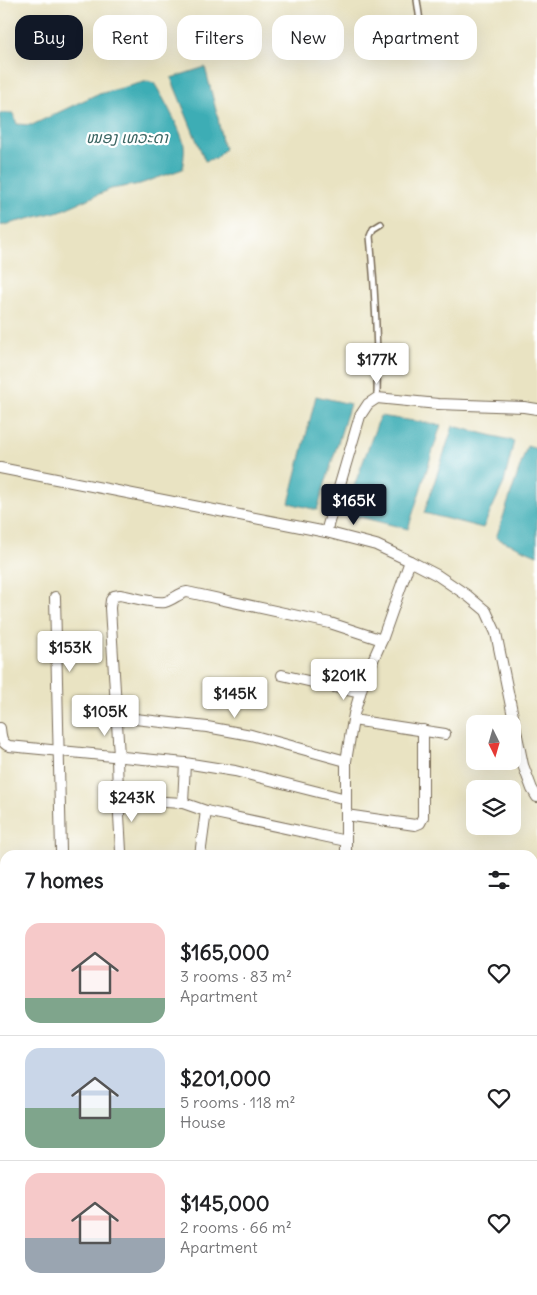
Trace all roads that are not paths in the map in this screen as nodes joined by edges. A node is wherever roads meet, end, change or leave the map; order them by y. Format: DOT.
graph roads {
  1 [pos="417,0"];
  2 [pos="419,15"];
  3 [pos="381,224"];
  4 [pos="377,398"];
  5 [pos="537,409"];
  6 [pos="0,468"];
  7 [pos="326,532"];
  8 [pos="410,561"];
  9 [pos="56,597"];
  10 [pos="382,640"];
  11 [pos="282,675"];
  12 [pos="360,693"];
  13 [pos="117,717"];
  14 [pos="353,720"];
  15 [pos="0,728"];
  16 [pos="423,730"];
  17 [pos="445,734"];
  18 [pos="59,751"];
  19 [pos="118,757"];
  20 [pos="346,761"];
  21 [pos="185,763"];
  22 [pos="118,796"];
  23 [pos="537,797"];
  24 [pos="346,799"];
  25 [pos="183,803"];
  26 [pos="206,811"];
  27 [pos="346,815"];
  28 [pos="346,841"];
  29 [pos="62,850"];
  30 [pos="121,850"];
  31 [pos="201,850"];
  32 [pos="346,850"];
  1 -- 2 [label="lane"];
  3 -- 4 [label="lane"];
  4 -- 5 [label="street"];
  4 -- 7 [label="street"];
  6 -- 7 [label="street"];
  7 -- 8 [label="street"];
  8 -- 10 [label="street"];
  8 -- 23 [label="street"];
  9 -- 18 [label="street"];
  10 -- 12 [label="street"];
  10 -- 13 [label="street"];
  11 -- 12 [label="street"];
  12 -- 14 [label="street"];
  13 -- 19 [label="street"];
  13 -- 20 [label="street"];
  14 -- 16 [label="street"];
  14 -- 20 [label="street"];
  15 -- 18 [label="street"];
  16 -- 17 [label="street"];
  16 -- 27 [label="street"];
  18 -- 19 [label="street"];
  18 -- 29 [label="street"];
  19 -- 21 [label="street"];
  19 -- 22 [label="street"];
  20 -- 24 [label="street"];
  21 -- 24 [label="street"];
  21 -- 25 [label="street"];
  22 -- 25 [label="street"];
  22 -- 30 [label="street"];
  24 -- 27 [label="street"];
  25 -- 26 [label="street"];
  26 -- 28 [label="street"];
  26 -- 31 [label="street"];
  27 -- 28 [label="street"];
  28 -- 32 [label="street"];
}
